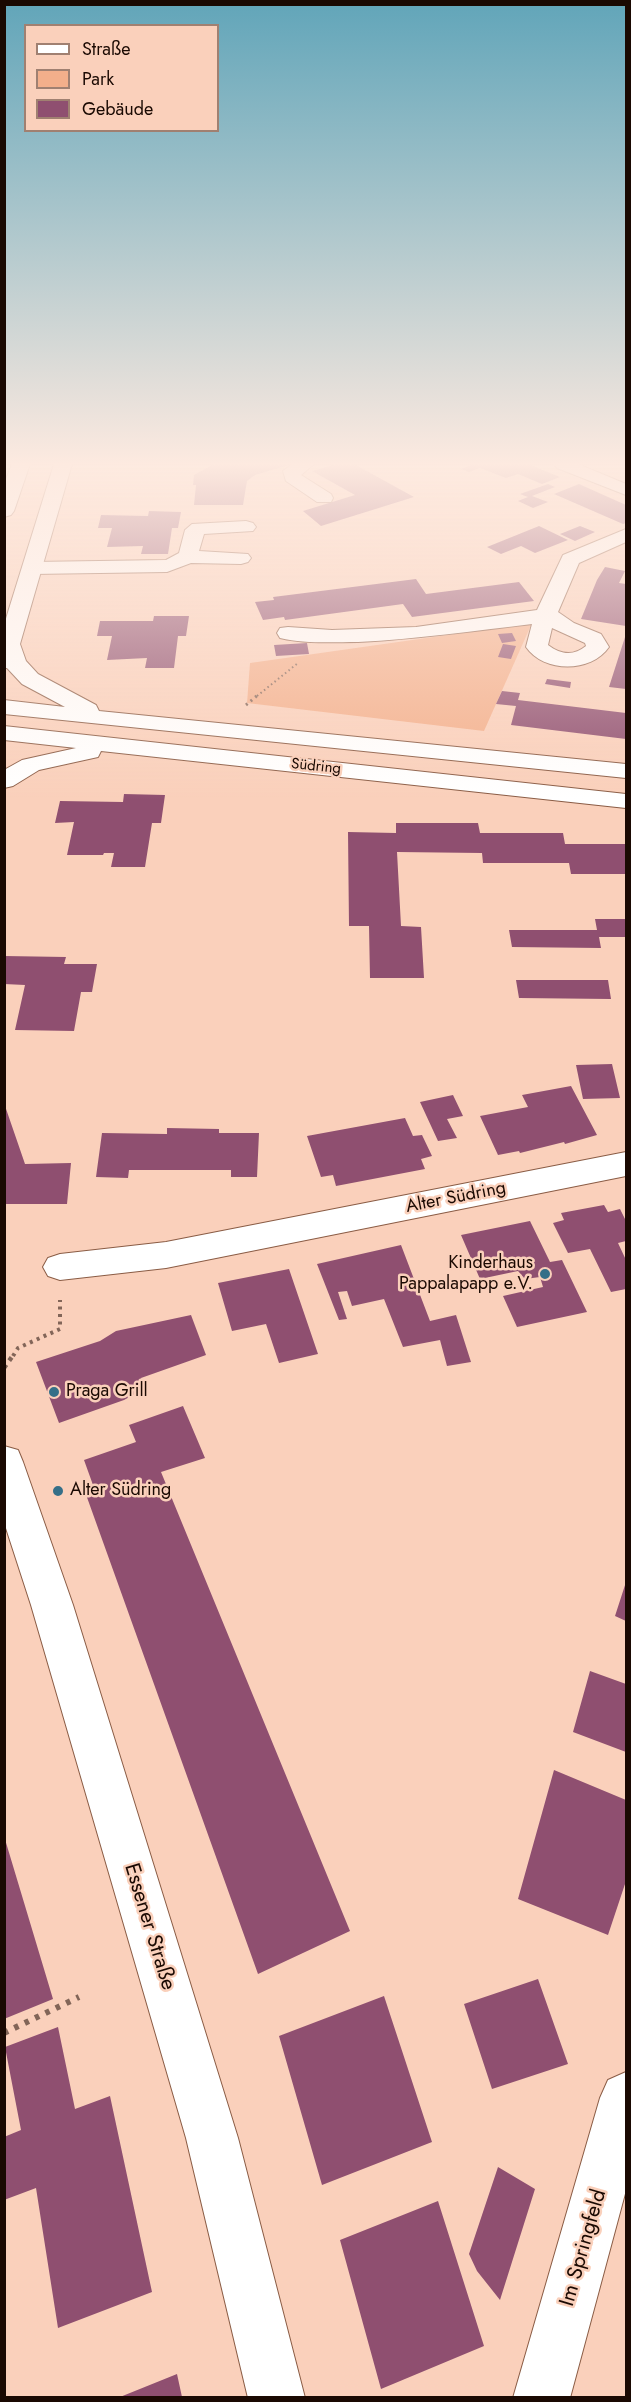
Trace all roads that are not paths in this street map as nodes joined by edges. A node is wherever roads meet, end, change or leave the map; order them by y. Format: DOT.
graph roads {
  1 [pos="30,576"];
  2 [pos="563,576"];
  3 [pos="288,633"];
  4 [pos="7,654"];
  5 [pos="4,707"];
  6 [pos="108,719"];
  7 [pos="4,734"];
  8 [pos="130,747"];
  9 [pos="627,771"];
  10 [pos="4,781"];
  11 [pos="627,801"];
  12 [pos="627,1164"];
  13 [pos="60,1267"];
  14 [pos="4,1462"];
  15 [pos="627,2098"];
  16 [pos="277,2397"];
  17 [pos="541,2397"];
  1 -- 4 [label="main road"];
  2 -- 3 [label="main road"];
  4 -- 6 [label="main road"];
  5 -- 6 [label="main road, Südring"];
  6 -- 9 [label="main road, Südring"];
  7 -- 8 [label="main road, Südring"];
  8 -- 10 [label="main road"];
  8 -- 11 [label="main road, Südring"];
  12 -- 13 [label="main road, Alter Südring"];
  14 -- 16 [label="main road, Essener Straße"];
  15 -- 17 [label="main road, Im Springfeld"];
}
